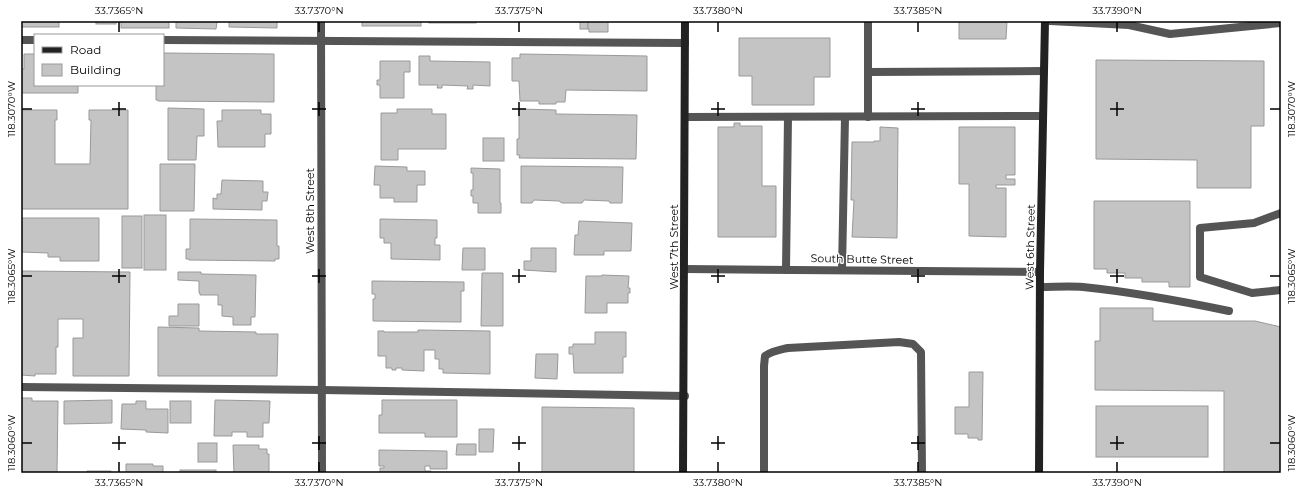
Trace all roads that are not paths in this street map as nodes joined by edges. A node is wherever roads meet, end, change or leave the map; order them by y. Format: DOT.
graph roads {
  1 [pos="321,21"];
  2 [pos="685,21"];
  3 [pos="868,21"];
  4 [pos="1045,21"];
  5 [pos="1050,21"];
  6 [pos="1281,23"];
  7 [pos="21,40"];
  8 [pos="34,40"];
  9 [pos="164,40"];
  10 [pos="321,41"];
  11 [pos="685,43"];
  12 [pos="1044,71"];
  13 [pos="868,72"];
  14 [pos="845,116"];
  15 [pos="868,116"];
  16 [pos="1043,116"];
  17 [pos="686,117"];
  18 [pos="788,117"];
  19 [pos="1281,214"];
  20 [pos="685,269"];
  21 [pos="786,270"];
  22 [pos="842,270"];
  23 [pos="1040,272"];
  24 [pos="1040,287"];
  25 [pos="1281,290"];
  26 [pos="1229,311"];
  27 [pos="21,387"];
  28 [pos="322,390"];
  29 [pos="685,396"];
  30 [pos="322,473"];
  31 [pos="684,473"];
  32 [pos="764,473"];
  33 [pos="922,473"];
  34 [pos="1039,473"];
  1 -- 10 [label="street, West 8th Street"];
  2 -- 11 [label="street, West 7th Street"];
  3 -- 13 [label="street"];
  4 -- 12 [label="street, West 6th Street"];
  5 -- 6 [label="street"];
  7 -- 8 [label="street"];
  9 -- 10 [label="street"];
  10 -- 11 [label="street"];
  10 -- 28 [label="street, West 8th Street"];
  11 -- 17 [label="street, West 7th Street"];
  12 -- 13 [label="street"];
  12 -- 16 [label="street, West 6th Street"];
  13 -- 15 [label="street"];
  14 -- 15 [label="street"];
  14 -- 18 [label="street"];
  14 -- 22 [label="street"];
  15 -- 16 [label="street"];
  16 -- 23 [label="street, West 6th Street"];
  17 -- 18 [label="street"];
  17 -- 20 [label="street, West 7th Street"];
  18 -- 21 [label="street"];
  19 -- 25 [label="street"];
  20 -- 21 [label="street, South Butte Street"];
  20 -- 29 [label="street, West 7th Street"];
  21 -- 22 [label="street, South Butte Street"];
  22 -- 23 [label="street, South Butte Street"];
  23 -- 24 [label="street, West 6th Street"];
  24 -- 26 [label="street"];
  24 -- 34 [label="street, West 6th Street"];
  27 -- 28 [label="street"];
  28 -- 29 [label="street"];
  28 -- 30 [label="street, West 8th Street"];
  29 -- 31 [label="street, West 7th Street"];
  32 -- 33 [label="street"];
}
